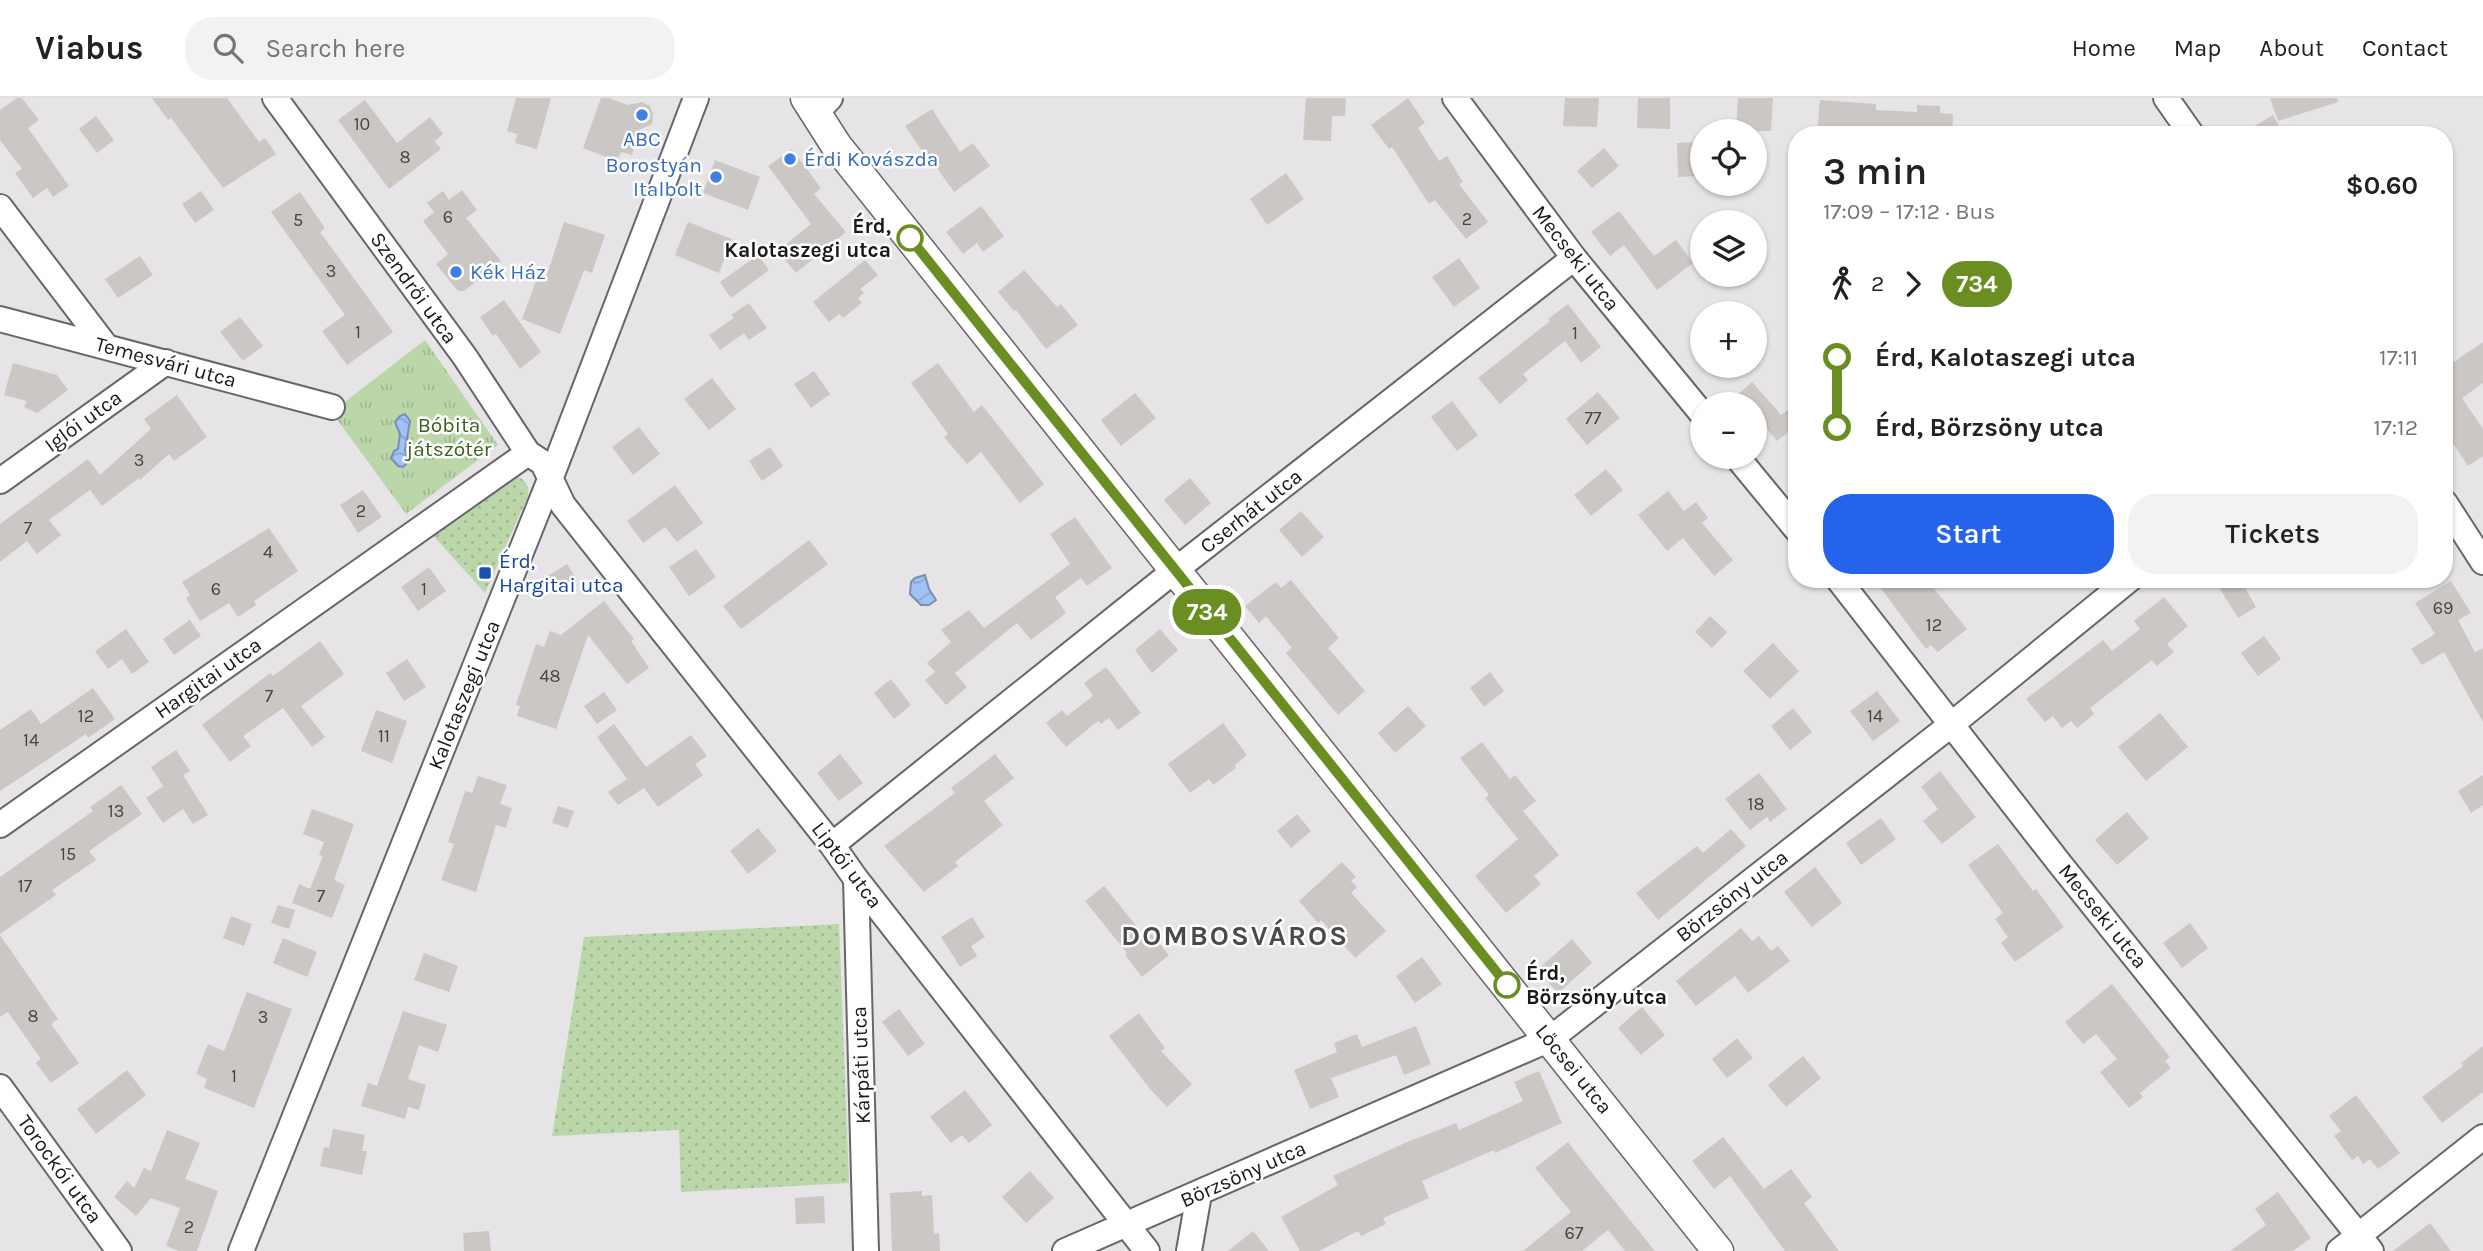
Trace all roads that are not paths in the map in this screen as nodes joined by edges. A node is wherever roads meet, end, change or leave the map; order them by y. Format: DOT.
graph roads {
  1 [pos="275,98"];
  2 [pos="696,98"];
  3 [pos="1454,98"];
  4 [pos="2166,98"];
  5 [pos="817,103"];
  6 [pos="2186,126"];
  7 [pos="0,207"];
  8 [pos="1574,258"];
  9 [pos="0,318"];
  10 [pos="105,345"];
  11 [pos="166,362"];
  12 [pos="1690,399"];
  13 [pos="332,407"];
  14 [pos="528,453"];
  15 [pos="1747,469"];
  16 [pos="551,477"];
  17 [pos="0,481"];
  18 [pos="2453,515"];
  19 [pos="1788,519"];
  20 [pos="2483,562"];
  21 [pos="1174,571"];
  22 [pos="1845,588"];
  23 [pos="2119,588"];
  24 [pos="1952,724"];
  25 [pos="0,825"];
  26 [pos="832,845"];
  27 [pos="856,878"];
  28 [pos="1550,1039"];
  29 [pos="0,1087"];
  30 [pos="2483,1137"];
  31 [pos="1199,1194"];
  32 [pos="1126,1226"];
  33 [pos="2365,1243"];
  34 [pos="119,1251"];
  35 [pos="241,1251"];
  36 [pos="866,1251"];
  37 [pos="1065,1251"];
  38 [pos="1147,1251"];
  39 [pos="1189,1251"];
  40 [pos="1718,1251"];
  41 [pos="2339,1251"];
  1 -- 14 [label="street, Szendrői utca"];
  2 -- 16 [label="street, Kalotaszegi utca"];
  3 -- 8 [label="street, Mecseki utca"];
  4 -- 6 [label="street"];
  5 -- 21 [label="street, Lőcsei utca"];
  7 -- 10 [label="street"];
  8 -- 12 [label="street, Mecseki utca"];
  8 -- 21 [label="street, Cserhát utca"];
  9 -- 10 [label="street, Temesvári utca"];
  10 -- 11 [label="street, Temesvári utca"];
  11 -- 13 [label="street, Temesvári utca"];
  11 -- 17 [label="street, Iglói utca"];
  14 -- 16 [label="street, Szendrői utca"];
  14 -- 25 [label="street, Hargitai utca"];
  15 -- 19 [label="street"];
  16 -- 26 [label="street, Liptói utca"];
  16 -- 35 [label="street, Kalotaszegi utca"];
  18 -- 20 [label="street"];
  21 -- 26 [label="street, Cserhát utca"];
  21 -- 28 [label="street, Lőcsei utca"];
  22 -- 24 [label="street, Mecseki utca"];
  23 -- 24 [label="street, Börzsöny utca"];
  24 -- 28 [label="street, Börzsöny utca"];
  24 -- 33 [label="street, Mecseki utca"];
  26 -- 27 [label="street, Liptói utca"];
  27 -- 32 [label="street, Liptói utca"];
  27 -- 36 [label="street, Kárpáti utca"];
  28 -- 31 [label="street, Börzsöny utca"];
  28 -- 40 [label="street, Lőcsei utca"];
  29 -- 34 [label="street, Torockói utca"];
  30 -- 33 [label="street"];
  31 -- 32 [label="street, Börzsöny utca"];
  31 -- 39 [label="street"];
  32 -- 37 [label="street, Börzsöny utca"];
  32 -- 38 [label="street, Liptói utca"];
  33 -- 41 [label="street"];
}
